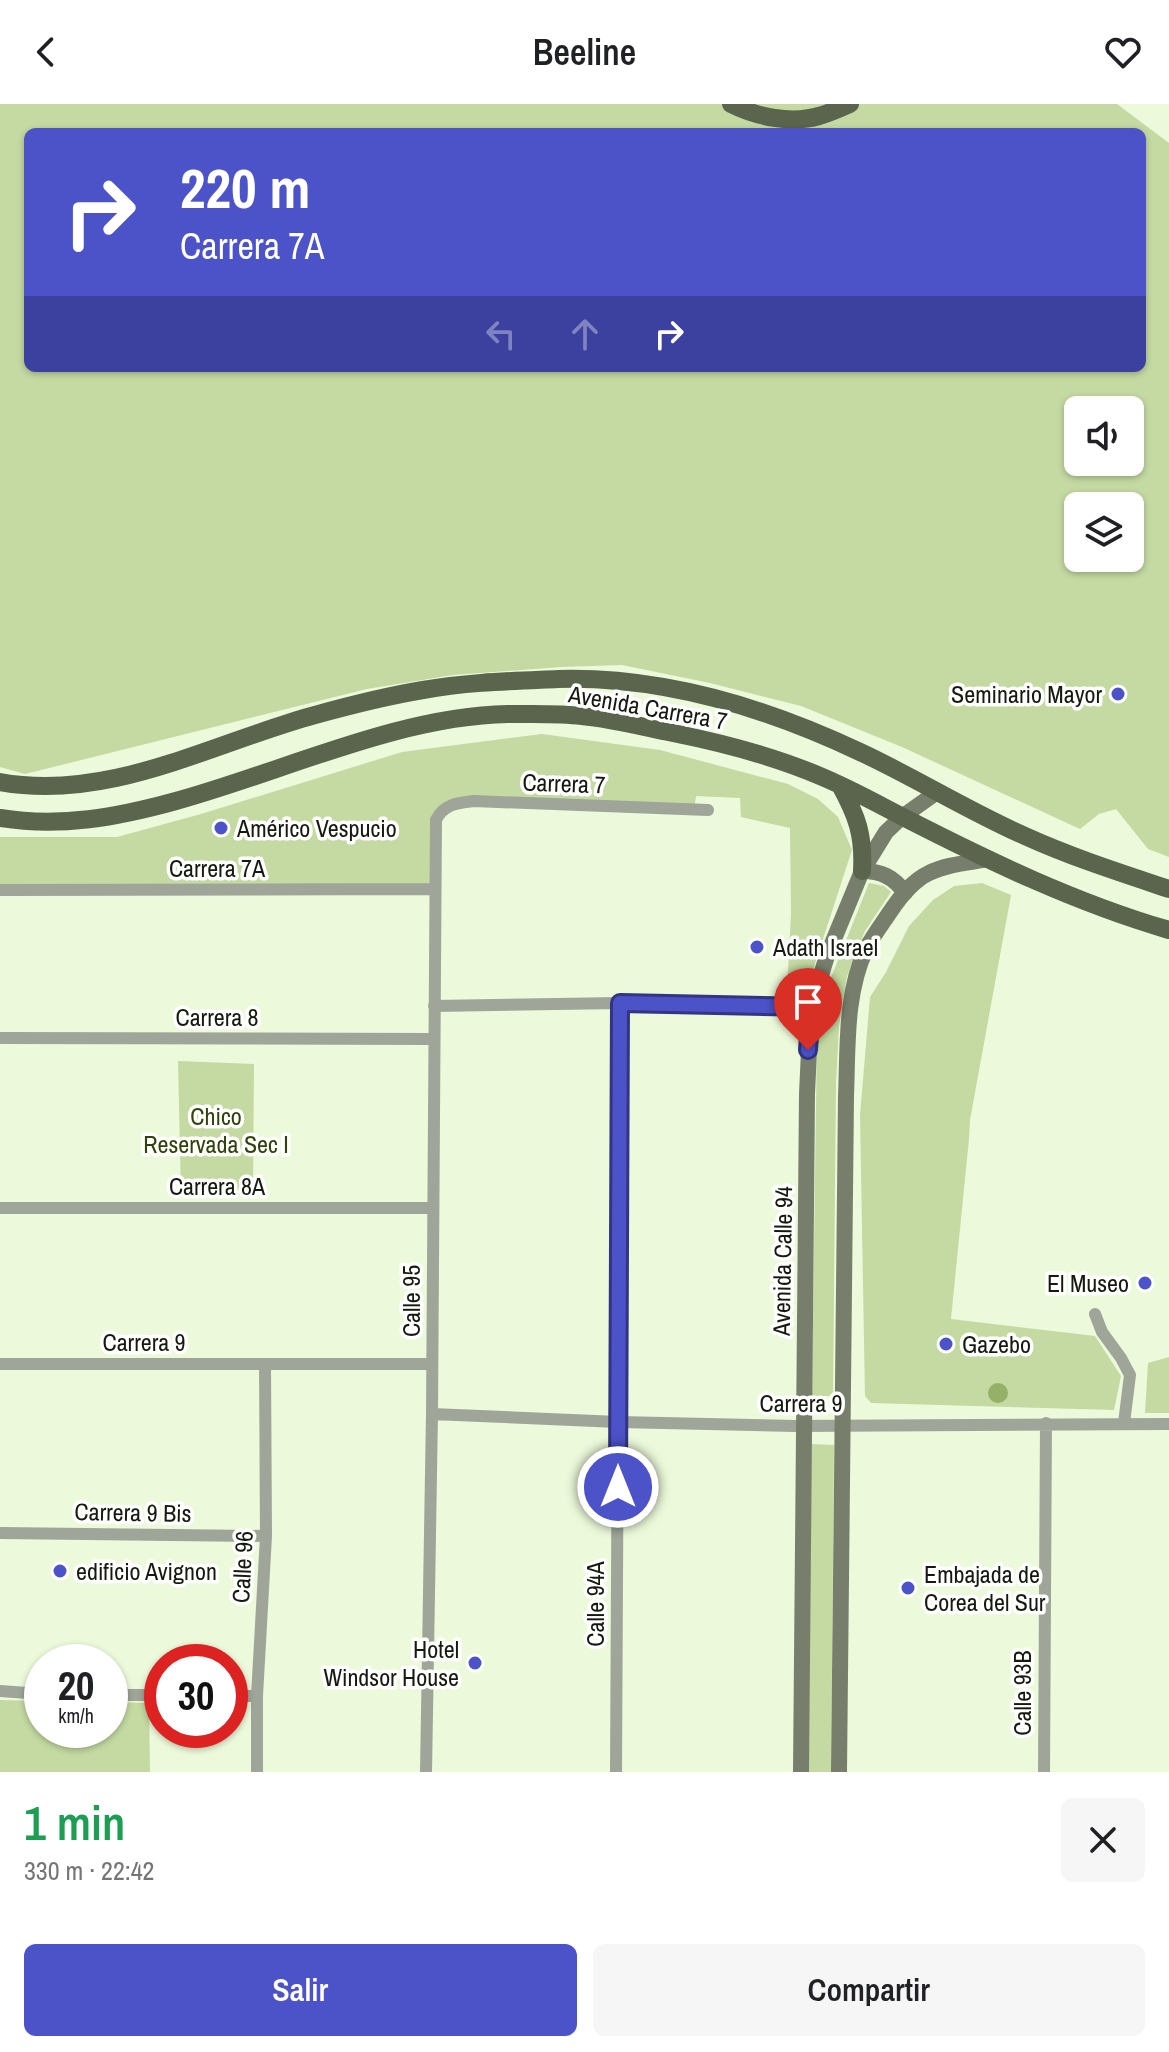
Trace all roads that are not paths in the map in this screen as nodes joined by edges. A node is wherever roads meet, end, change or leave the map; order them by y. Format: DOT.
graph roads {
  1 [pos="731,104"];
  2 [pos="850,104"];
  3 [pos="0,782"];
  4 [pos="840,785"];
  5 [pos="937,792"];
  6 [pos="708,810"];
  7 [pos="902,817"];
  8 [pos="0,818"];
  9 [pos="435,830"];
  10 [pos="989,859"];
  11 [pos="862,871"];
  12 [pos="435,889"];
  13 [pos="1169,889"];
  14 [pos="0,890"];
  15 [pos="905,893"];
  16 [pos="1169,930"];
  17 [pos="620,1003"];
  18 [pos="434,1006"];
  19 [pos="811,1007"];
  20 [pos="0,1038"];
  21 [pos="434,1039"];
  22 [pos="0,1208"];
  23 [pos="433,1208"];
  24 [pos="1095,1314"];
  25 [pos="0,1364"];
  26 [pos="265,1364"];
  27 [pos="432,1364"];
  28 [pos="432,1414"];
  29 [pos="618,1422"];
  30 [pos="1046,1423"];
  31 [pos="1124,1423"];
  32 [pos="1169,1424"];
  33 [pos="803,1425"];
  34 [pos="843,1425"];
  35 [pos="0,1533"];
  36 [pos="266,1536"];
  37 [pos="0,1691"];
  38 [pos="24,1693"];
  39 [pos="248,1696"];
  40 [pos="257,1696"];
  41 [pos="257,1772"];
  42 [pos="426,1772"];
  43 [pos="616,1772"];
  44 [pos="801,1772"];
  45 [pos="839,1772"];
  46 [pos="1044,1772"];
  1 -- 2 [label="main road"];
  3 -- 5 [label="main road, Avenida Carrera 7"];
  4 -- 7 [label="main road, Avenida Carrera 7"];
  4 -- 8 [label="main road, Avenida Carrera 7"];
  4 -- 11 [label="main road"];
  5 -- 7 [label="main road, Avenida Calle 94"];
  5 -- 13 [label="main road, Avenida Carrera 7"];
  6 -- 9 [label="street, Carrera 7"];
  7 -- 10 [label="main road, Avenida Carrera 7"];
  7 -- 11 [label="main road, Avenida Calle 94"];
  9 -- 12 [label="street, Calle 95"];
  10 -- 15 [label="main road"];
  10 -- 16 [label="main road, Avenida Carrera 7"];
  11 -- 15 [label="main road"];
  11 -- 19 [label="main road, Avenida Calle 94"];
  12 -- 14 [label="street, Carrera 7A"];
  12 -- 18 [label="street, Calle 95"];
  15 -- 34 [label="main road"];
  17 -- 18 [label="street"];
  17 -- 19 [label="street"];
  17 -- 29 [label="street, Calle 94A"];
  18 -- 21 [label="street, Calle 95"];
  19 -- 33 [label="main road, Avenida Calle 94"];
  20 -- 21 [label="street, Carrera 8"];
  21 -- 23 [label="street, Calle 95"];
  22 -- 23 [label="street, Carrera 8A"];
  23 -- 27 [label="street, Calle 95"];
  24 -- 31 [label="street"];
  25 -- 26 [label="street, Carrera 9"];
  26 -- 27 [label="street, Carrera 9"];
  26 -- 36 [label="street, Calle 96"];
  27 -- 28 [label="street, Calle 95"];
  28 -- 29 [label="street, Carrera 9"];
  28 -- 42 [label="street, Calle 95"];
  29 -- 33 [label="street, Carrera 9"];
  29 -- 43 [label="street, Calle 94A"];
  30 -- 31 [label="street, Carrera 9"];
  30 -- 34 [label="street, Carrera 9"];
  30 -- 46 [label="street, Calle 93B"];
  31 -- 32 [label="street, Carrera 9"];
  33 -- 34 [label="street, Carrera 9"];
  33 -- 44 [label="main road, Avenida Calle 94"];
  34 -- 45 [label="main road"];
  35 -- 36 [label="street, Carrera 9 Bis"];
  36 -- 40 [label="street, Calle 96"];
  37 -- 38 [label="street"];
  39 -- 40 [label="street"];
  40 -- 41 [label="street, Calle 96"];
}
